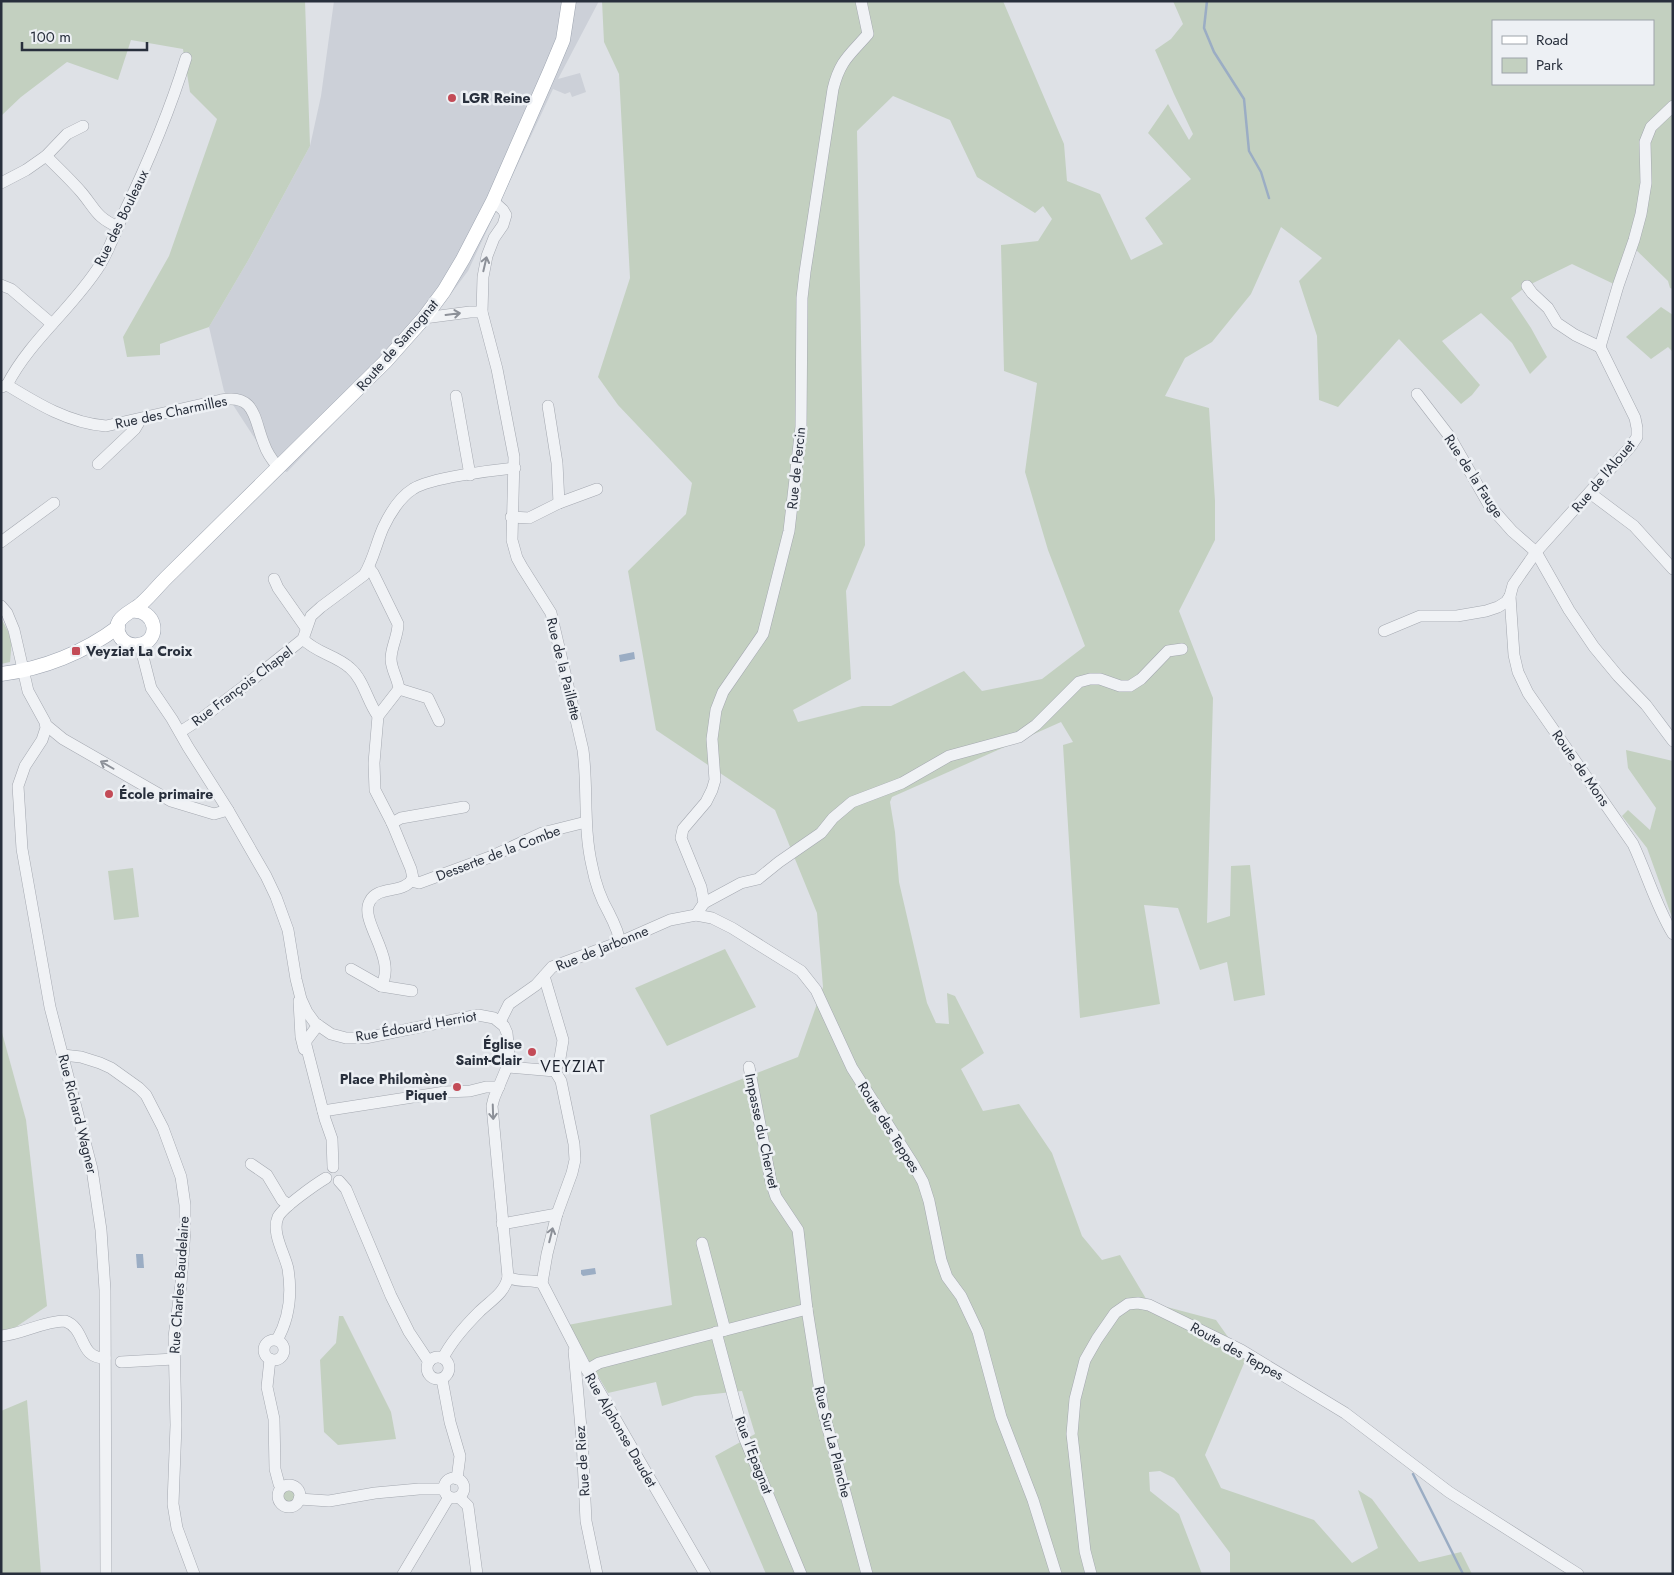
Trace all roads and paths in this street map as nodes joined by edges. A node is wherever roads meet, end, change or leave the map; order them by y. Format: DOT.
graph roads {
  1 [pos="569,1"];
  2 [pos="861,1"];
  3 [pos="186,58"];
  4 [pos="1673,106"];
  5 [pos="82,126"];
  6 [pos="46,156"];
  7 [pos="1,183"];
  8 [pos="492,201"];
  9 [pos="118,227"];
  10 [pos="1,285"];
  11 [pos="1527,286"];
  12 [pos="482,312"];
  13 [pos="424,318"];
  14 [pos="52,324"];
  15 [pos="1600,347"];
  16 [pos="4,386"];
  17 [pos="1418,394"];
  18 [pos="456,396"];
  19 [pos="548,406"];
  20 [pos="141,419"];
  21 [pos="98,464"];
  22 [pos="278,467"];
  23 [pos="514,468"];
  24 [pos="470,475"];
  25 [pos="597,488"];
  26 [pos="1590,493"];
  27 [pos="54,503"];
  28 [pos="559,503"];
  29 [pos="511,516"];
  30 [pos="1,542"];
  31 [pos="1536,552"];
  32 [pos="369,568"];
  33 [pos="1673,569"];
  34 [pos="166,578"];
  35 [pos="274,579"];
  36 [pos="1510,596"];
  37 [pos="1,606"];
  38 [pos="131,611"];
  39 [pos="152,619"];
  40 [pos="118,627"];
  41 [pos="1384,631"];
  42 [pos="305,634"];
  43 [pos="133,644"];
  44 [pos="1182,649"];
  45 [pos="80,650"];
  46 [pos="25,670"];
  47 [pos="1,674"];
  48 [pos="399,689"];
  49 [pos="378,716"];
  50 [pos="439,721"];
  51 [pos="46,725"];
  52 [pos="180,732"];
  53 [pos="1673,741"];
  54 [pos="464,807"];
  55 [pos="228,810"];
  56 [pos="586,822"];
  57 [pos="392,823"];
  58 [pos="411,881"];
  59 [pos="704,903"];
  60 [pos="696,915"];
  61 [pos="1673,934"];
  62 [pos="620,942"];
  63 [pos="351,969"];
  64 [pos="544,976"];
  65 [pos="381,986"];
  66 [pos="412,991"];
  67 [pos="299,992"];
  68 [pos="500,1022"];
  69 [pos="318,1025"];
  70 [pos="63,1055"];
  71 [pos="308,1058"];
  72 [pos="749,1066"];
  73 [pos="507,1067"];
  74 [pos="555,1071"];
  75 [pos="499,1087"];
  76 [pos="323,1111"];
  77 [pos="251,1164"];
  78 [pos="333,1167"];
  79 [pos="326,1178"];
  80 [pos="339,1181"];
  81 [pos="288,1205"];
  82 [pos="557,1214"];
  83 [pos="502,1224"];
  84 [pos="702,1243"];
  85 [pos="508,1277"];
  86 [pos="542,1283"];
  87 [pos="807,1309"];
  88 [pos="720,1331"];
  89 [pos="1,1336"];
  90 [pos="573,1347"];
  91 [pos="105,1358"];
  92 [pos="444,1358"];
  93 [pos="174,1360"];
  94 [pos="121,1362"];
  95 [pos="429,1362"];
  96 [pos="586,1370"];
  97 [pos="442,1379"];
  98 [pos="457,1479"];
  99 [pos="281,1488"];
  100 [pos="451,1494"];
  101 [pos="299,1499"];
  102 [pos="106,1574"];
  103 [pos="194,1574"];
  104 [pos="402,1574"];
  105 [pos="477,1574"];
  106 [pos="597,1574"];
  107 [pos="705,1574"];
  108 [pos="801,1574"];
  109 [pos="867,1574"];
  110 [pos="1056,1574"];
  111 [pos="1092,1574"];
  112 [pos="1578,1574"];
  1 -- 8 [label="main road, Route de Samognat"];
  2 -- 59 [label="street, Rue de Percin"];
  3 -- 9 [label="street, Rue des Bouleaux"];
  4 -- 15 [label="street"];
  5 -- 6 [label="street"];
  6 -- 7 [label="street"];
  6 -- 9 [label="street"];
  12 -- 8 [label="street, Rue de la Paillette, one-way"];
  8 -- 13 [label="main road, Route de Samognat"];
  9 -- 14 [label="street, Rue des Bouleaux"];
  10 -- 14 [label="street"];
  11 -- 15 [label="street"];
  13 -- 12 [label="street, one-way"];
  12 -- 23 [label="street, Rue de la Paillette"];
  13 -- 22 [label="main road, Route de Samognat"];
  14 -- 16 [label="street, Rue des Bouleaux"];
  15 -- 26 [label="street, Rue de l'Alouet"];
  16 -- 20 [label="street, Rue des Charmilles"];
  17 -- 31 [label="street, Rue de la Fauge"];
  18 -- 24 [label="street"];
  19 -- 28 [label="street"];
  20 -- 21 [label="street"];
  20 -- 22 [label="street, Rue des Charmilles"];
  22 -- 34 [label="main road, Route de Samognat"];
  23 -- 24 [label="street, Rue François Chapel"];
  23 -- 29 [label="street, Rue de la Paillette"];
  24 -- 32 [label="street, Rue François Chapel"];
  25 -- 28 [label="street"];
  26 -- 31 [label="street, Rue de l'Alouet"];
  26 -- 33 [label="street"];
  27 -- 30 [label="street"];
  28 -- 29 [label="street"];
  29 -- 56 [label="street, Rue de la Paillette"];
  31 -- 36 [label="street, Rue de l'Alouet"];
  31 -- 53 [label="street, Rue de la Fauge"];
  32 -- 42 [label="street, Rue François Chapel"];
  32 -- 48 [label="street"];
  34 -- 38 [label="main road, Route de Samognat"];
  34 -- 39 [label="main road, Route de Samognat"];
  35 -- 42 [label="street"];
  36 -- 41 [label="street"];
  36 -- 61 [label="street, Route de Mons"];
  37 -- 46 [label="street"];
  38 -- 39 [label="main road"];
  38 -- 40 [label="main road"];
  39 -- 43 [label="main road"];
  40 -- 43 [label="main road"];
  40 -- 45 [label="main road"];
  42 -- 49 [label="street, Rue François Chapel"];
  42 -- 52 [label="street, Rue François Chapel"];
  43 -- 45 [label="main road"];
  43 -- 52 [label="street, Rue Édouard Herriot"];
  44 -- 59 [label="street"];
  45 -- 46 [label="main road"];
  46 -- 47 [label="main road"];
  46 -- 51 [label="street"];
  48 -- 49 [label="street"];
  48 -- 50 [label="street"];
  49 -- 57 [label="street"];
  55 -- 51 [label="street, one-way"];
  51 -- 70 [label="street, Rue Richard Wagner"];
  52 -- 55 [label="street, Rue Édouard Herriot"];
  54 -- 57 [label="street"];
  55 -- 67 [label="street, Rue Édouard Herriot"];
  56 -- 58 [label="street, Desserte de la Combe"];
  56 -- 62 [label="street, Rue de la Paillette"];
  57 -- 58 [label="street"];
  58 -- 65 [label="street"];
  59 -- 60 [label="street"];
  60 -- 62 [label="street, Rue de Jarbonne"];
  60 -- 110 [label="street, Route des Teppes"];
  62 -- 64 [label="street, Rue de Jarbonne"];
  63 -- 65 [label="street"];
  64 -- 68 [label="street, Rue de Jarbonne"];
  64 -- 74 [label="street"];
  65 -- 66 [label="street"];
  67 -- 69 [label="street, Rue Édouard Herriot"];
  67 -- 71 [label="street"];
  68 -- 69 [label="street, Rue Édouard Herriot"];
  68 -- 73 [label="street"];
  69 -- 71 [label="street"];
  70 -- 91 [label="street, Rue Richard Wagner"];
  70 -- 93 [label="street, Rue Charles Baudelaire"];
  71 -- 76 [label="street"];
  72 -- 87 [label="street, Impasse du Chervet"];
  73 -- 74 [label="street"];
  73 -- 75 [label="street"];
  74 -- 82 [label="street"];
  75 -- 76 [label="street"];
  75 -- 83 [label="street, one-way"];
  76 -- 78 [label="street"];
  77 -- 81 [label="street"];
  78 -- 79 [label="street"];
  78 -- 80 [label="street"];
  79 -- 80 [label="street"];
  79 -- 81 [label="street"];
  80 -- 95 [label="street"];
  81 -- 99 [label="street"];
  82 -- 83 [label="street"];
  86 -- 82 [label="street, one-way"];
  83 -- 85 [label="street"];
  84 -- 88 [label="street, Rue l'Epagnat"];
  85 -- 86 [label="street"];
  85 -- 92 [label="street"];
  86 -- 90 [label="street, Rue Alphonse Daudet"];
  87 -- 88 [label="street"];
  87 -- 109 [label="street, Rue Sur La Planche"];
  88 -- 96 [label="street"];
  88 -- 108 [label="street, Rue l'Epagnat"];
  89 -- 91 [label="street"];
  90 -- 96 [label="street, Rue Alphonse Daudet"];
  90 -- 106 [label="street, Rue de Riez"];
  91 -- 102 [label="street, Rue Richard Wagner"];
  92 -- 95 [label="street"];
  92 -- 97 [label="street"];
  93 -- 94 [label="street"];
  93 -- 103 [label="street, Rue Charles Baudelaire"];
  95 -- 97 [label="street"];
  96 -- 107 [label="street, Rue Alphonse Daudet"];
  97 -- 98 [label="street"];
  98 -- 100 [label="street"];
  98 -- 100 [label="street"];
  99 -- 101 [label="street"];
  99 -- 101 [label="street"];
  100 -- 101 [label="street"];
  100 -- 104 [label="street"];
  100 -- 105 [label="street"];
  111 -- 112 [label="street, Route des Teppes"];
}
